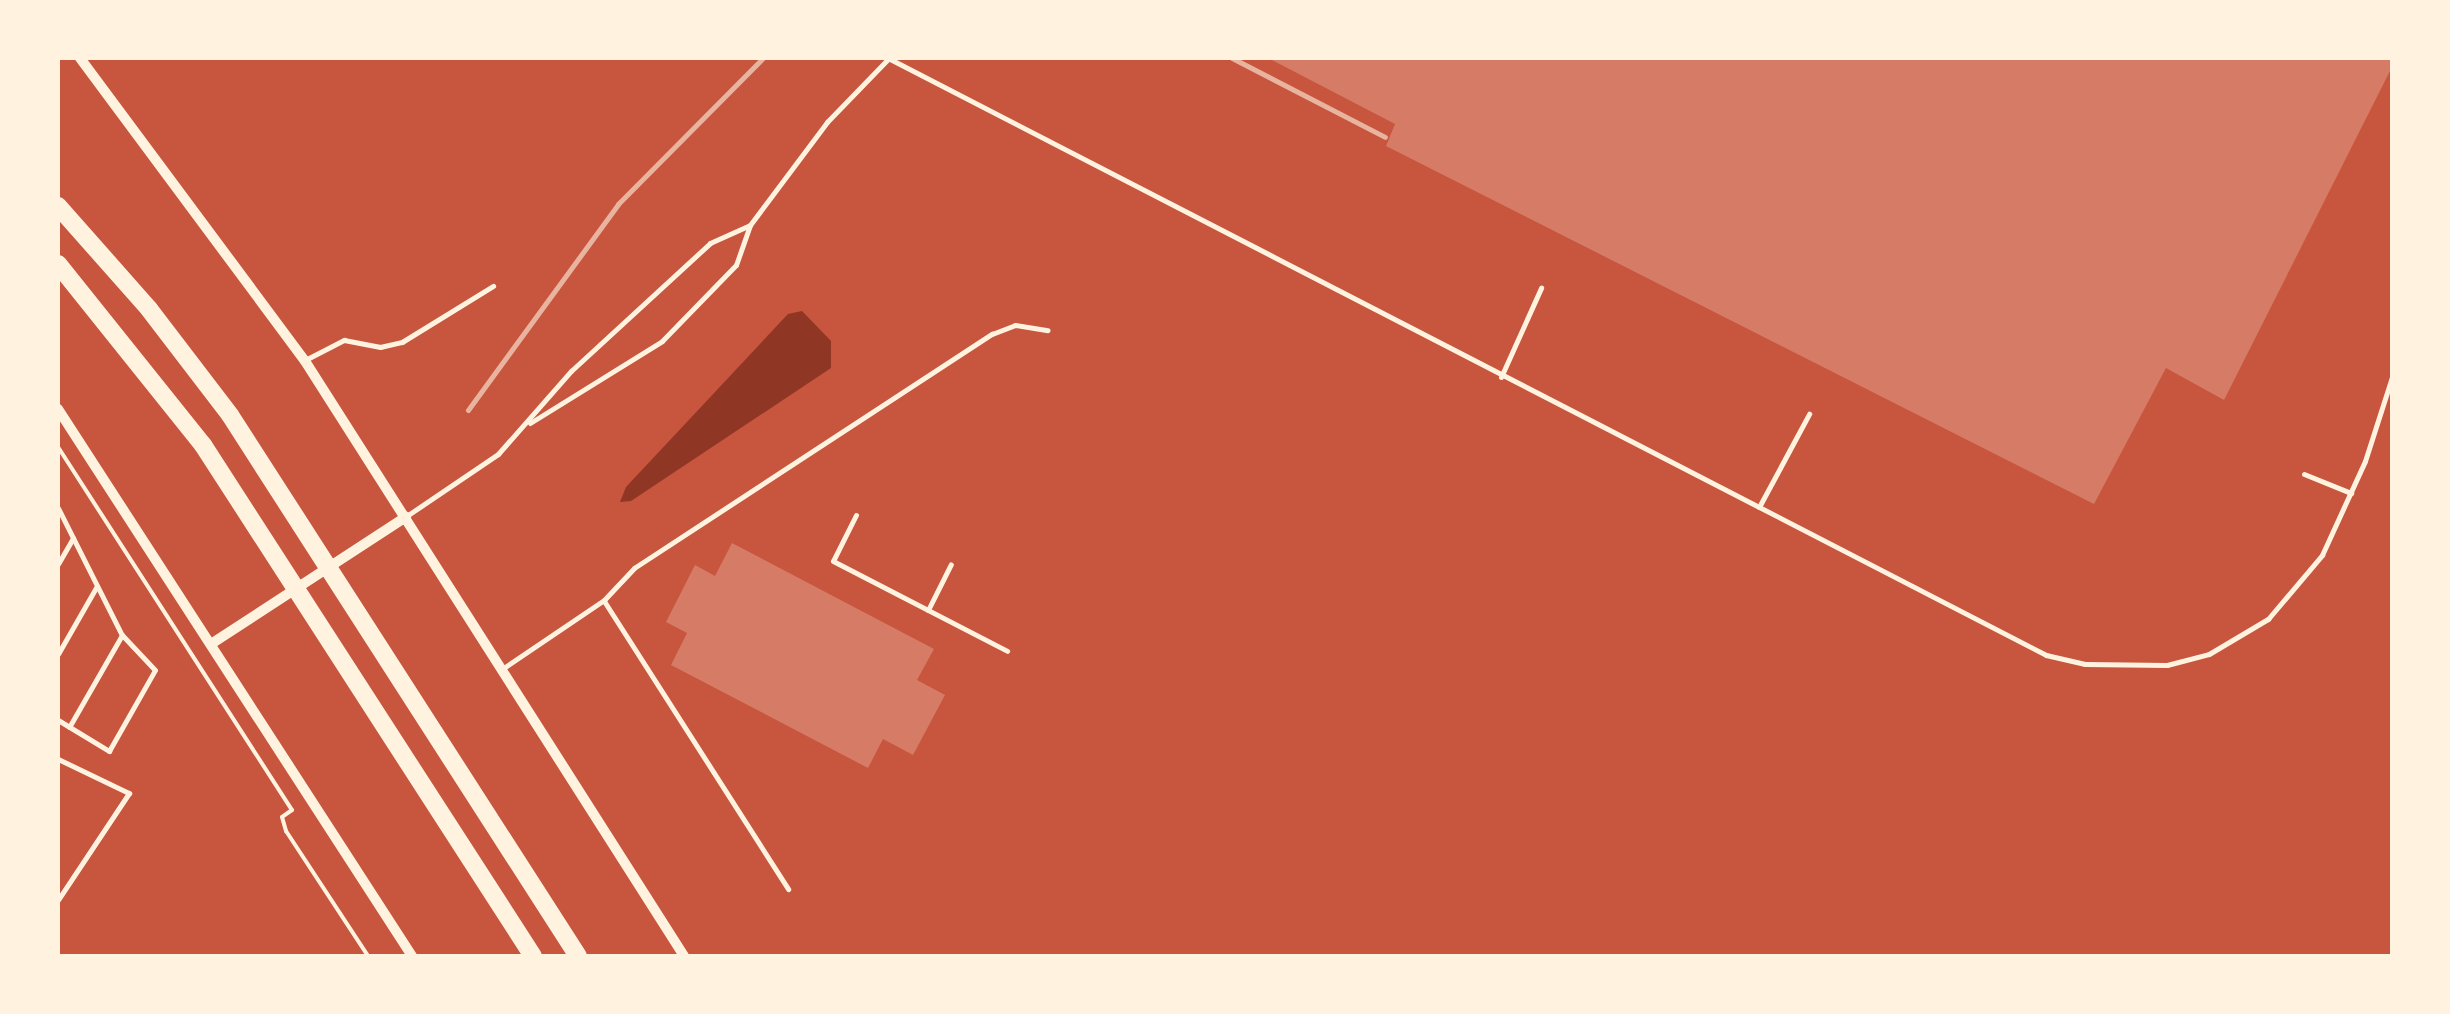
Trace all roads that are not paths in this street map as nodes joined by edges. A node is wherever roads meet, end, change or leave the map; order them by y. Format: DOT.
graph roads {
  1 [pos="80,58"];
  2 [pos="888,58"];
  3 [pos="58,206"];
  4 [pos="750,225"];
  5 [pos="58,264"];
  6 [pos="494,286"];
  7 [pos="1541,288"];
  8 [pos="1048,330"];
  9 [pos="305,360"];
  10 [pos="1501,377"];
  11 [pos="2392,377"];
  12 [pos="58,409"];
  13 [pos="1809,414"];
  14 [pos="530,423"];
  15 [pos="2304,474"];
  16 [pos="2351,493"];
  17 [pos="1759,507"];
  18 [pos="58,508"];
  19 [pos="856,515"];
  20 [pos="406,517"];
  21 [pos="73,538"];
  22 [pos="58,564"];
  23 [pos="951,564"];
  24 [pos="97,586"];
  25 [pos="604,600"];
  26 [pos="928,610"];
  27 [pos="122,635"];
  28 [pos="211,644"];
  29 [pos="1007,651"];
  30 [pos="58,654"];
  31 [pos="505,667"];
  32 [pos="58,720"];
  33 [pos="69,727"];
  34 [pos="58,759"];
  35 [pos="788,889"];
  36 [pos="58,900"];
  37 [pos="412,956"];
  38 [pos="533,956"];
  39 [pos="578,956"];
  40 [pos="684,956"];
  1 -- 9 [label="street"];
  2 -- 4 [label="lane"];
  2 -- 10 [label="lane"];
  3 -- 39 [label="highway"];
  4 -- 14 [label="lane"];
  4 -- 14 [label="lane"];
  5 -- 38 [label="highway"];
  6 -- 9 [label="lane"];
  7 -- 10 [label="lane"];
  8 -- 25 [label="lane"];
  9 -- 20 [label="street"];
  10 -- 17 [label="lane"];
  11 -- 16 [label="lane"];
  12 -- 28 [label="street"];
  13 -- 17 [label="lane"];
  14 -- 20 [label="lane"];
  15 -- 16 [label="lane"];
  16 -- 17 [label="lane"];
  18 -- 21 [label="lane"];
  19 -- 26 [label="lane"];
  20 -- 28 [label="street"];
  20 -- 31 [label="street"];
  21 -- 22 [label="lane"];
  21 -- 24 [label="lane"];
  23 -- 26 [label="lane"];
  24 -- 27 [label="lane"];
  24 -- 30 [label="lane"];
  25 -- 31 [label="lane"];
  25 -- 35 [label="lane"];
  26 -- 29 [label="lane"];
  27 -- 33 [label="lane"];
  27 -- 33 [label="lane"];
  28 -- 37 [label="street"];
  31 -- 40 [label="street"];
  32 -- 33 [label="lane"];
  34 -- 36 [label="lane"];
}
